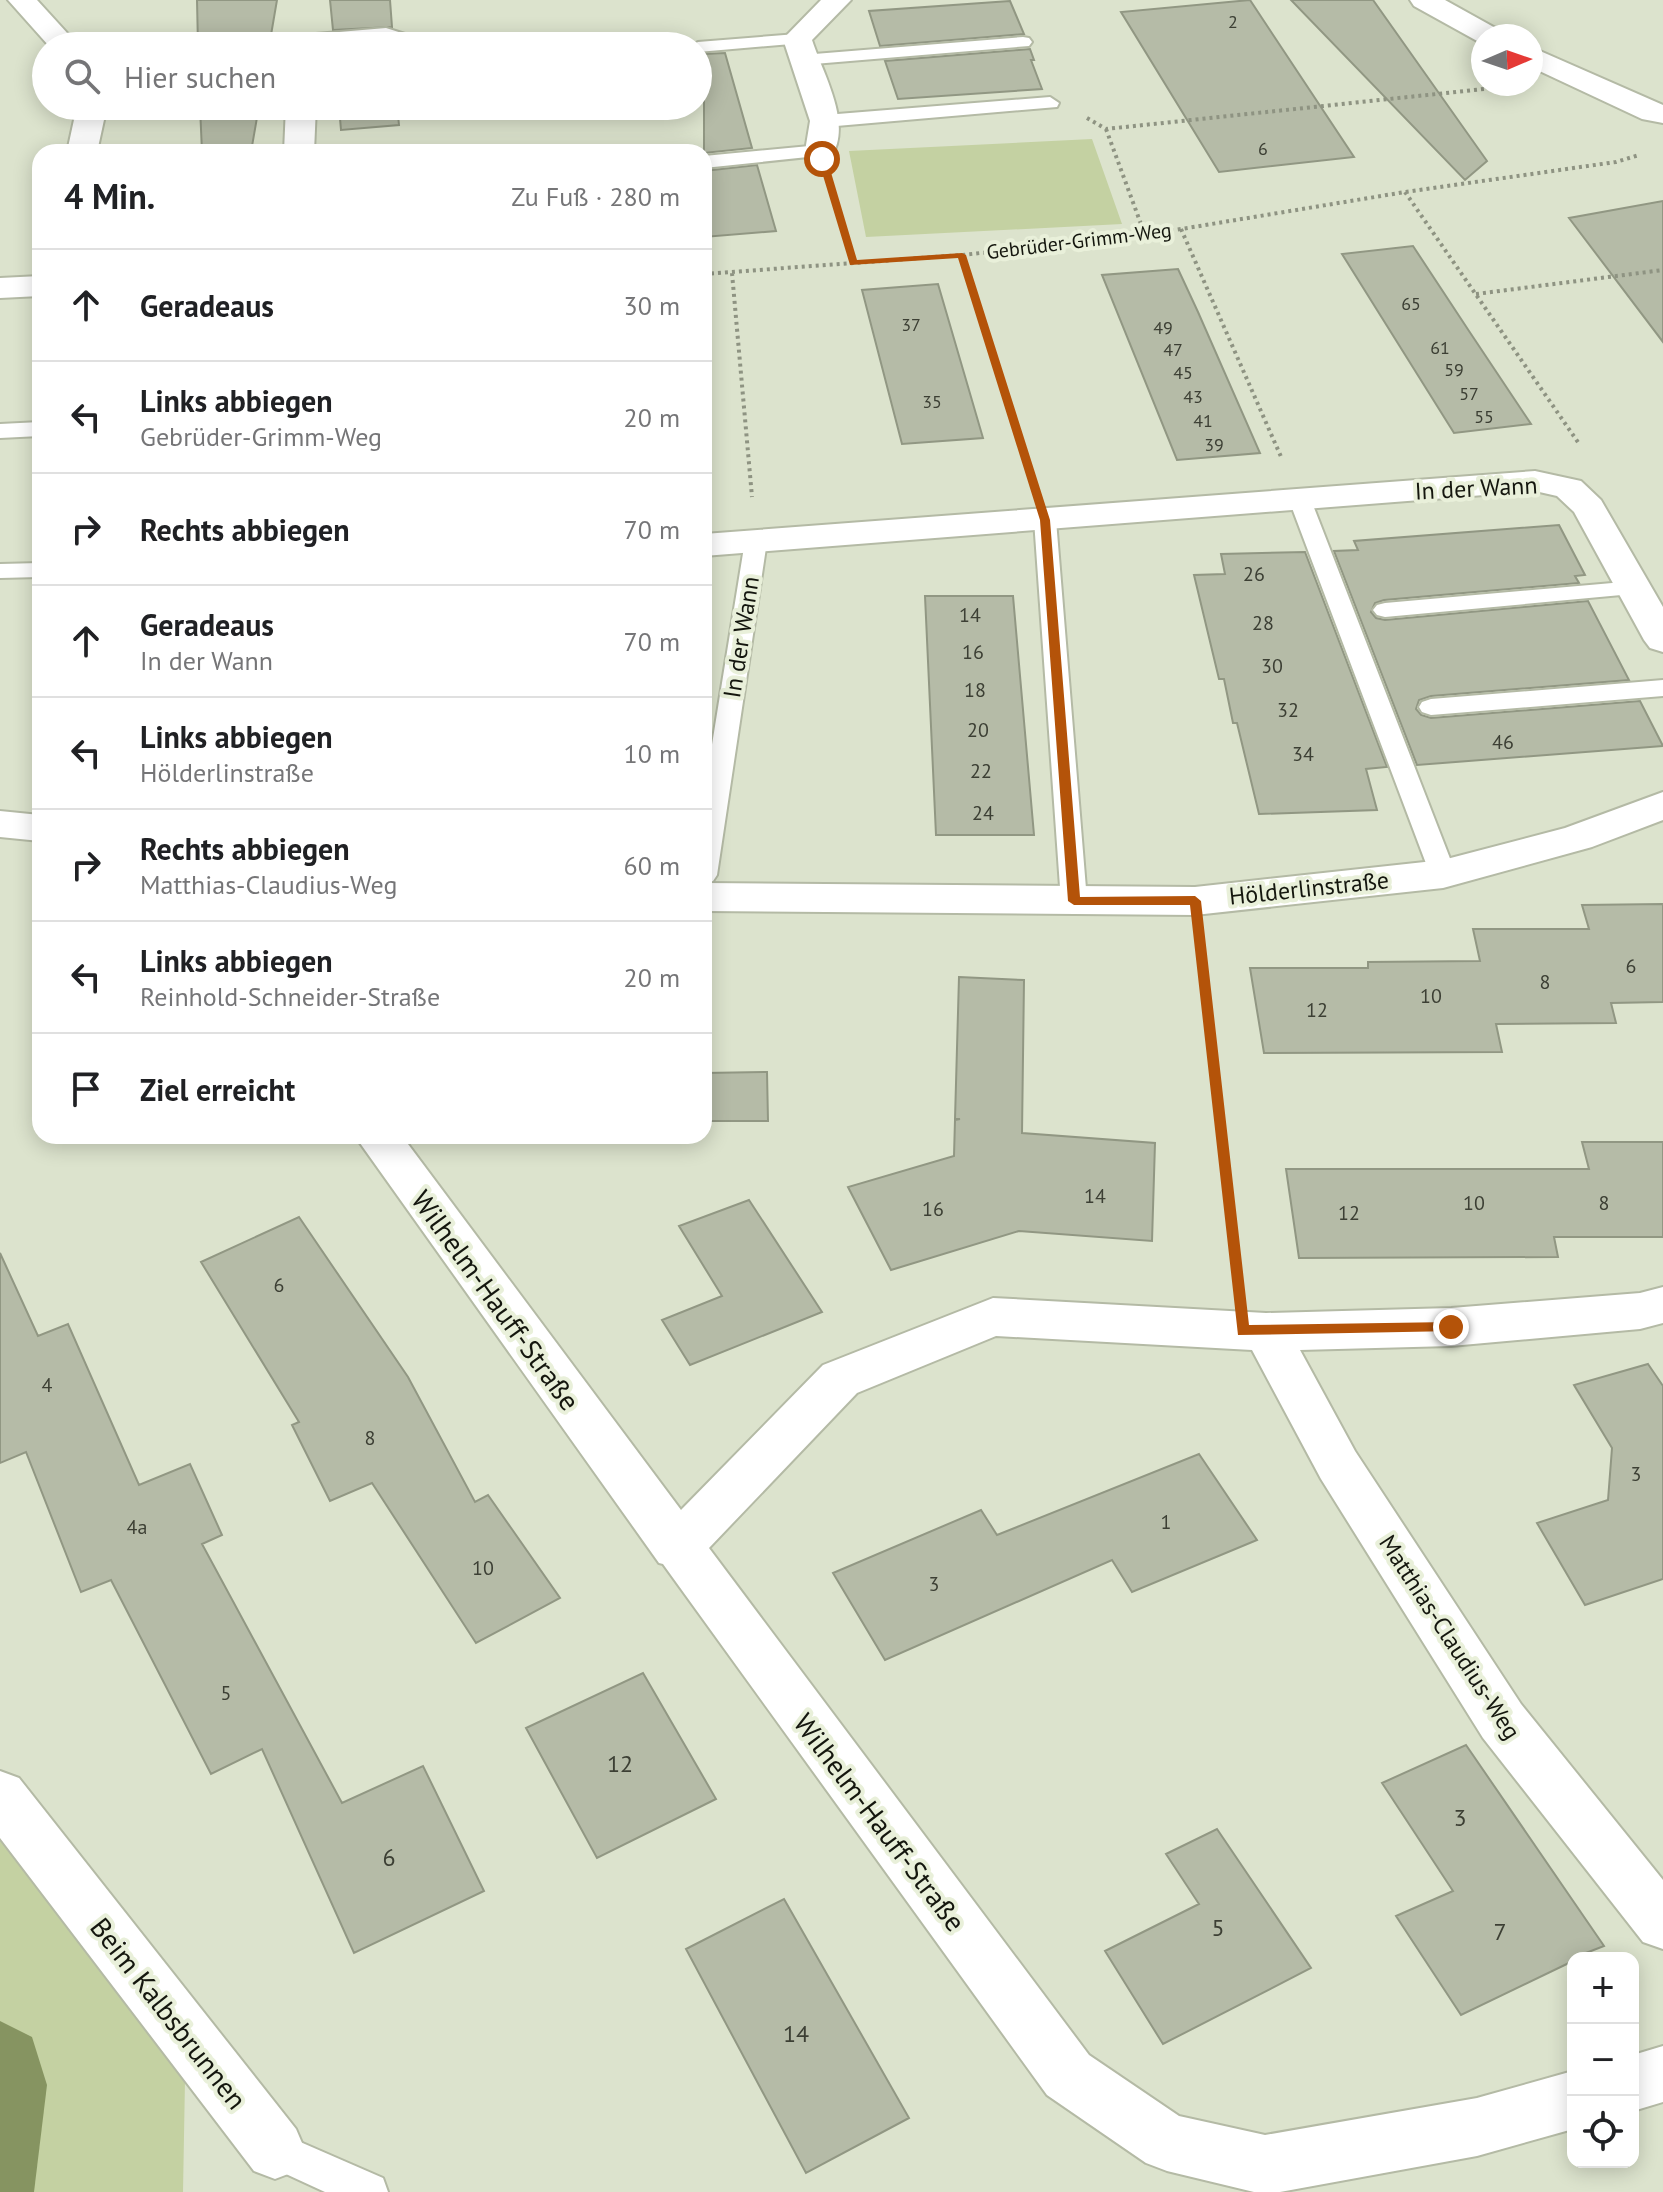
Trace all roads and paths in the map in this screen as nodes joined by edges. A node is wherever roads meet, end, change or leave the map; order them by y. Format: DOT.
graph roads {
  1 [pos="22,0"];
  2 [pos="837,0"];
  3 [pos="1424,0"];
  4 [pos="1471,26"];
  5 [pos="52,32"];
  6 [pos="1023,42"];
  7 [pos="712,47"];
  8 [pos="800,50"];
  9 [pos="1543,62"];
  10 [pos="1581,79"];
  11 [pos="1050,103"];
  12 [pos="1663,114"];
  13 [pos="89,120"];
  14 [pos="302,120"];
  15 [pos="825,121"];
  16 [pos="84,144"];
  17 [pos="300,144"];
  18 [pos="1651,150"];
  19 [pos="820,151"];
  20 [pos="712,161"];
  21 [pos="1405,192"];
  22 [pos="1181,229"];
  23 [pos="1145,235"];
  24 [pos="962,255"];
  25 [pos="854,263"];
  26 [pos="1663,270"];
  27 [pos="732,273"];
  28 [pos="712,274"];
  29 [pos="32,286"];
  30 [pos="0,288"];
  31 [pos="1476,294"];
  32 [pos="32,429"];
  33 [pos="0,431"];
  34 [pos="1569,488"];
  35 [pos="1300,500"];
  36 [pos="1045,520"];
  37 [pos="756,541"];
  38 [pos="712,544"];
  39 [pos="32,570"];
  40 [pos="0,571"];
  41 [pos="1635,588"];
  42 [pos="1385,610"];
  43 [pos="1663,640"];
  44 [pos="1663,688"];
  45 [pos="1431,707"];
  46 [pos="1663,805"];
  47 [pos="0,824"];
  48 [pos="712,824"];
  49 [pos="32,827"];
  50 [pos="1443,874"];
  51 [pos="712,897"];
  52 [pos="1074,901"];
  53 [pos="1195,901"];
  54 [pos="383,1144"];
  55 [pos="1663,1305"];
  56 [pos="1254,1331"];
  57 [pos="677,1548"];
  58 [pos="0,1795"];
  59 [pos="1663,1923"];
  60 [pos="1663,2074"];
  61 [pos="1639,2081"];
  62 [pos="1567,2102"];
  63 [pos="275,2150"];
  64 [pos="369,2192"];
  1 -- 5 [label="street"];
  2 -- 8 [label="street"];
  3 -- 4 [label="street"];
  6 -- 8 [label="lane"];
  7 -- 8 [label="lane"];
  8 -- 15 [label="street"];
  9 -- 10 [label="street"];
  10 -- 12 [label="street"];
  10 -- 23 [label="path"];
  11 -- 15 [label="lane"];
  13 -- 16 [label="street"];
  14 -- 17 [label="street"];
  15 -- 19 [label="street"];
  18 -- 21 [label="path, Gebrüder-Grimm-Weg"];
  19 -- 20 [label="lane"];
  19 -- 25 [label="path"];
  21 -- 22 [label="path, Gebrüder-Grimm-Weg"];
  21 -- 31 [label="path"];
  22 -- 23 [label="path, Gebrüder-Grimm-Weg"];
  22 -- 35 [label="path"];
  23 -- 24 [label="path, Gebrüder-Grimm-Weg"];
  24 -- 25 [label="path, Gebrüder-Grimm-Weg"];
  24 -- 36 [label="path"];
  25 -- 27 [label="path, Gebrüder-Grimm-Weg"];
  26 -- 31 [label="path"];
  27 -- 28 [label="path, Gebrüder-Grimm-Weg"];
  27 -- 37 [label="path"];
  29 -- 30 [label="street"];
  31 -- 34 [label="path"];
  32 -- 33 [label="lane"];
  34 -- 35 [label="street, In der Wann"];
  34 -- 41 [label="street, In der Wann"];
  35 -- 36 [label="street, In der Wann"];
  35 -- 50 [label="lane"];
  36 -- 37 [label="street, In der Wann"];
  36 -- 52 [label="lane"];
  37 -- 38 [label="street, In der Wann"];
  37 -- 48 [label="lane, In der Wann"];
  39 -- 40 [label="lane"];
  41 -- 42 [label="lane"];
  41 -- 43 [label="street, In der Wann"];
  44 -- 45 [label="lane"];
  46 -- 50 [label="street, Hölderlinstraße"];
  47 -- 49 [label="street"];
  50 -- 53 [label="street, Hölderlinstraße"];
  51 -- 52 [label="street, Hölderlinstraße"];
  52 -- 53 [label="street, Hölderlinstraße"];
  53 -- 56 [label="path"];
  54 -- 57 [label="street, Wilhelm-Hauff-Straße"];
  55 -- 56 [label="street"];
  56 -- 57 [label="street"];
  56 -- 59 [label="street, Matthias-Claudius-Weg"];
  57 -- 62 [label="street, Wilhelm-Hauff-Straße"];
  58 -- 63 [label="street, Beim Kalbsbrunnen"];
  60 -- 61 [label="street"];
  63 -- 64 [label="lane, Beim Kalbsbrunnen"];
}
